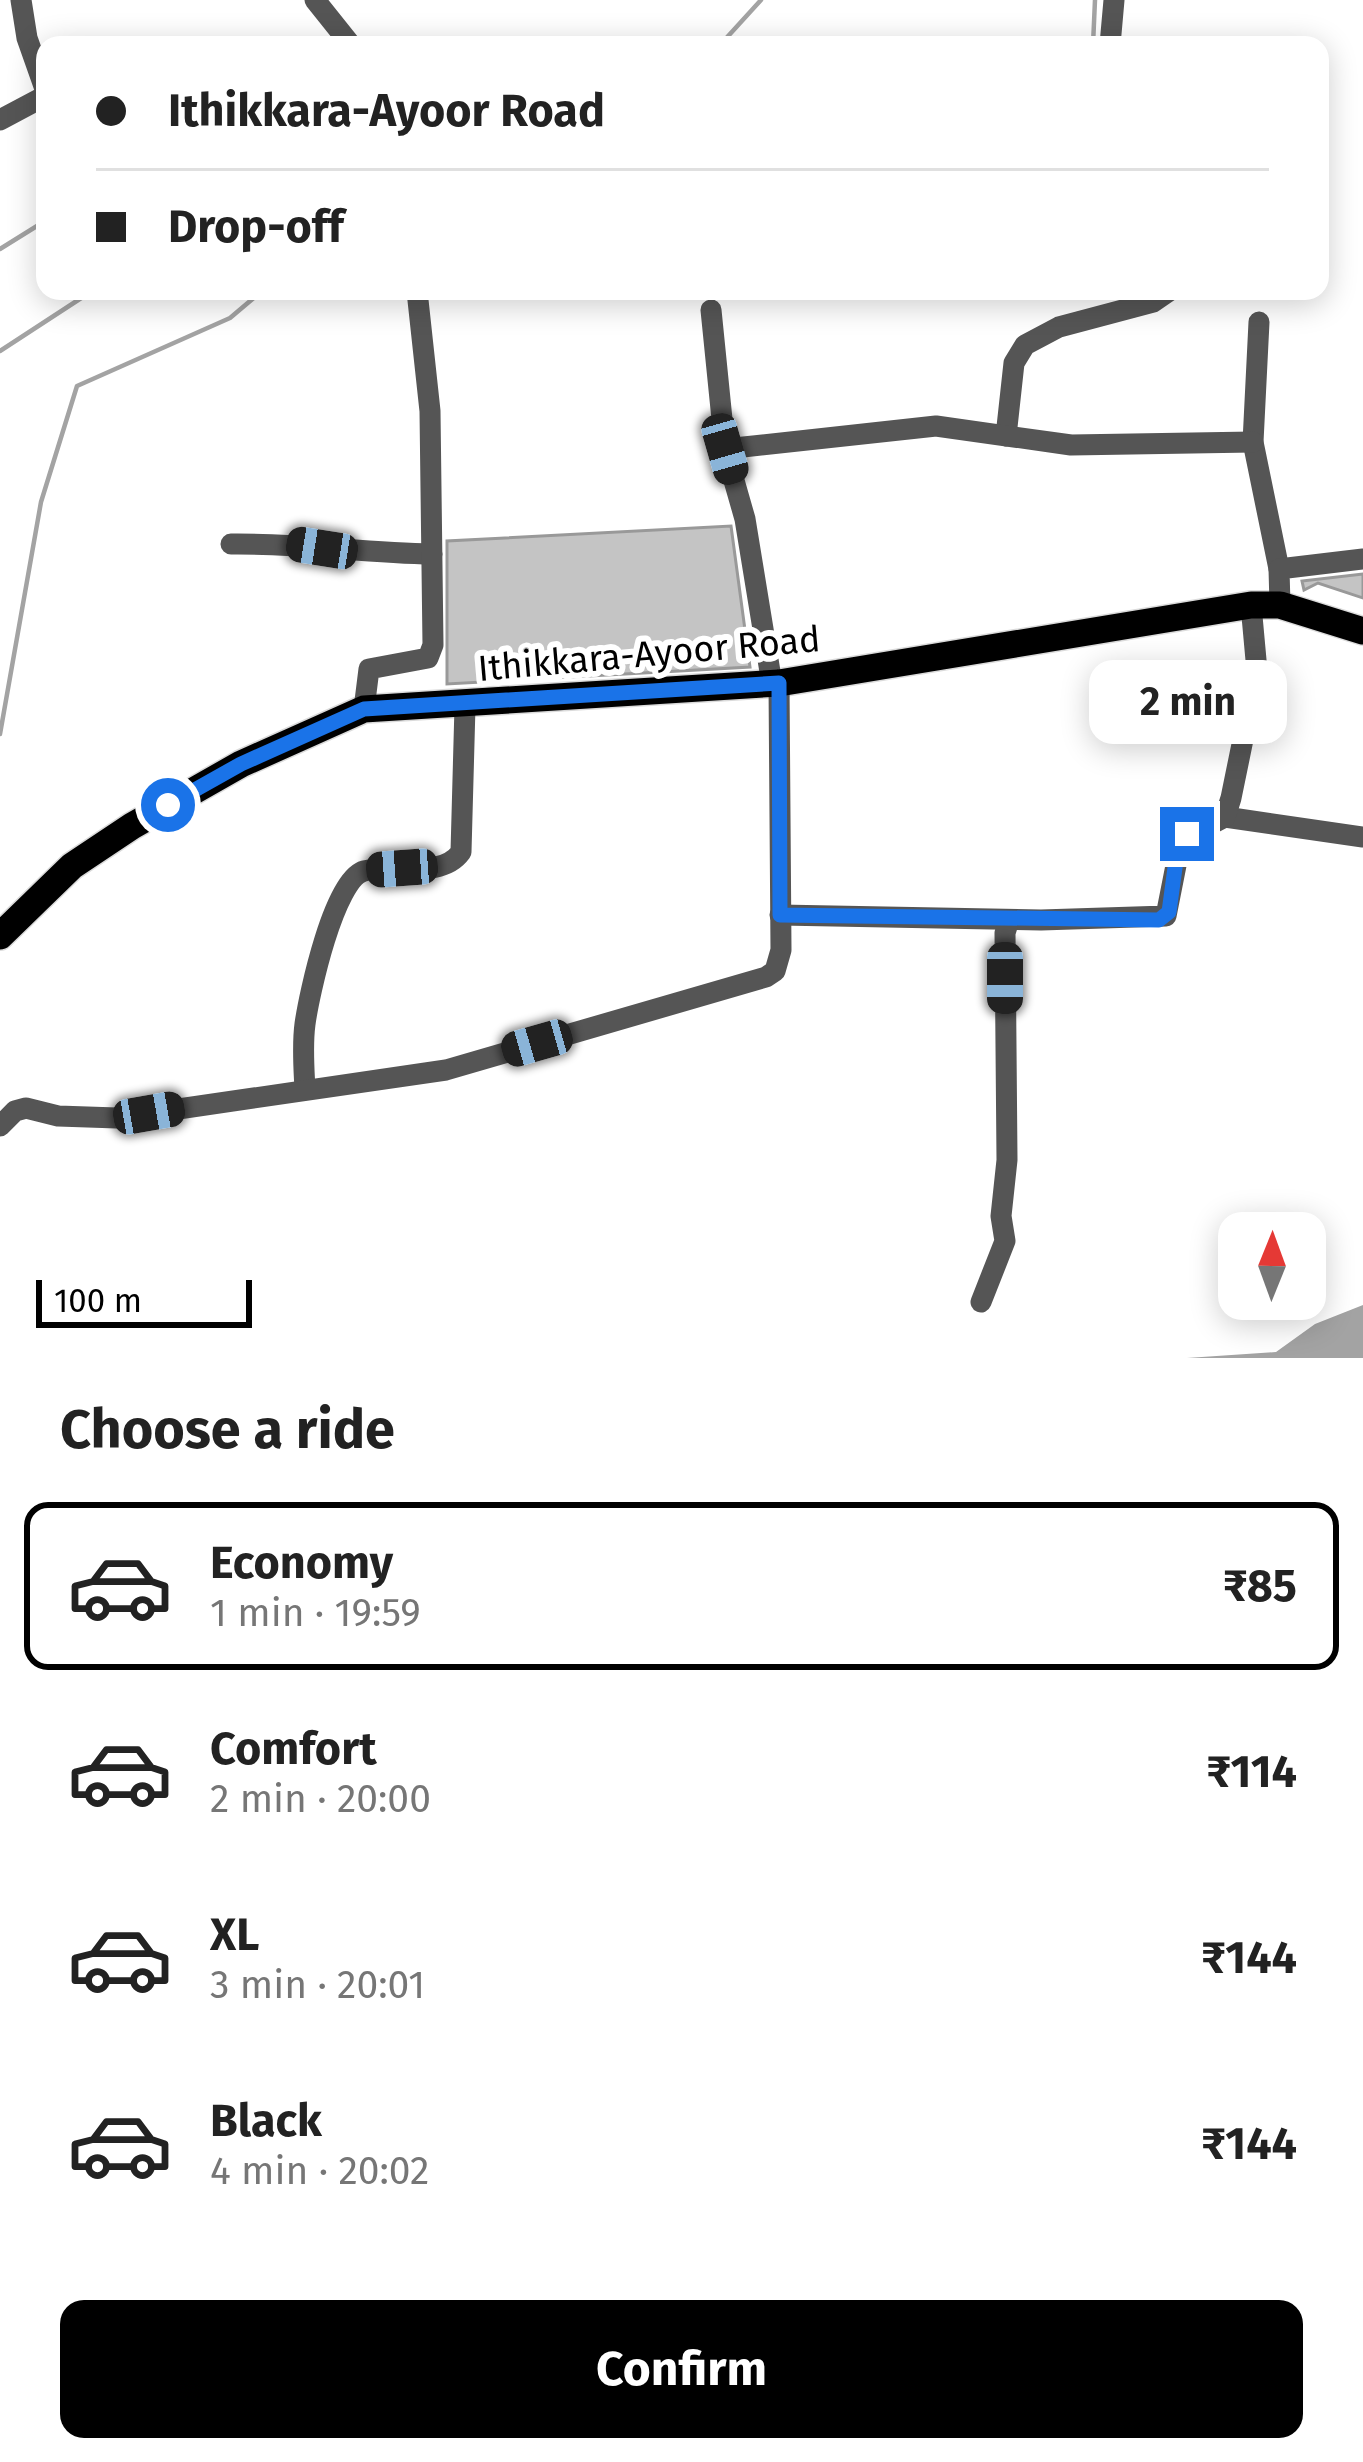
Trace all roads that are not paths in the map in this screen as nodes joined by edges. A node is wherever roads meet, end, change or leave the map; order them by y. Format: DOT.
graph roads {
  1 [pos="21,0"];
  2 [pos="315,0"];
  3 [pos="1114,0"];
  4 [pos="344,36"];
  5 [pos="1111,36"];
  6 [pos="36,65"];
  7 [pos="36,98"];
  8 [pos="0,120"];
  9 [pos="418,300"];
  10 [pos="1156,300"];
  11 [pos="711,310"];
  12 [pos="1259,322"];
  13 [pos="1006,436"];
  14 [pos="1253,442"];
  15 [pos="725,449"];
  16 [pos="231,544"];
  17 [pos="432,554"];
  18 [pos="1363,559"];
  19 [pos="1279,568"];
  20 [pos="1251,604"];
  21 [pos="1280,605"];
  22 [pos="1363,631"];
  23 [pos="776,684"];
  24 [pos="465,706"];
  25 [pos="364,709"];
  26 [pos="1225,817"];
  27 [pos="1363,837"];
  28 [pos="780,915"];
  29 [pos="1009,920"];
  30 [pos="0,936"];
  31 [pos="305,1090"];
  32 [pos="0,1126"];
  33 [pos="981,1302"];
  1 -- 6 [label="street"];
  2 -- 4 [label="street"];
  3 -- 5 [label="street"];
  7 -- 8 [label="street"];
  9 -- 17 [label="street"];
  10 -- 13 [label="street"];
  11 -- 15 [label="street"];
  12 -- 14 [label="street"];
  13 -- 14 [label="street"];
  13 -- 15 [label="street"];
  14 -- 19 [label="street"];
  15 -- 23 [label="street"];
  16 -- 17 [label="street"];
  17 -- 25 [label="street"];
  18 -- 19 [label="street"];
  19 -- 21 [label="street"];
  20 -- 21 [label="main road, Ithikkara-Ayoor Road"];
  20 -- 23 [label="main road, Ithikkara-Ayoor Road"];
  20 -- 26 [label="street"];
  21 -- 22 [label="main road, Ithikkara-Ayoor Road"];
  23 -- 24 [label="main road, Ithikkara-Ayoor Road"];
  23 -- 28 [label="street"];
  24 -- 25 [label="main road, Ithikkara-Ayoor Road"];
  24 -- 31 [label="street"];
  25 -- 30 [label="main road, Ithikkara-Ayoor Road"];
  26 -- 27 [label="street"];
  26 -- 29 [label="street"];
  28 -- 29 [label="street"];
  28 -- 31 [label="street"];
  29 -- 33 [label="street"];
  31 -- 32 [label="street"];
}
